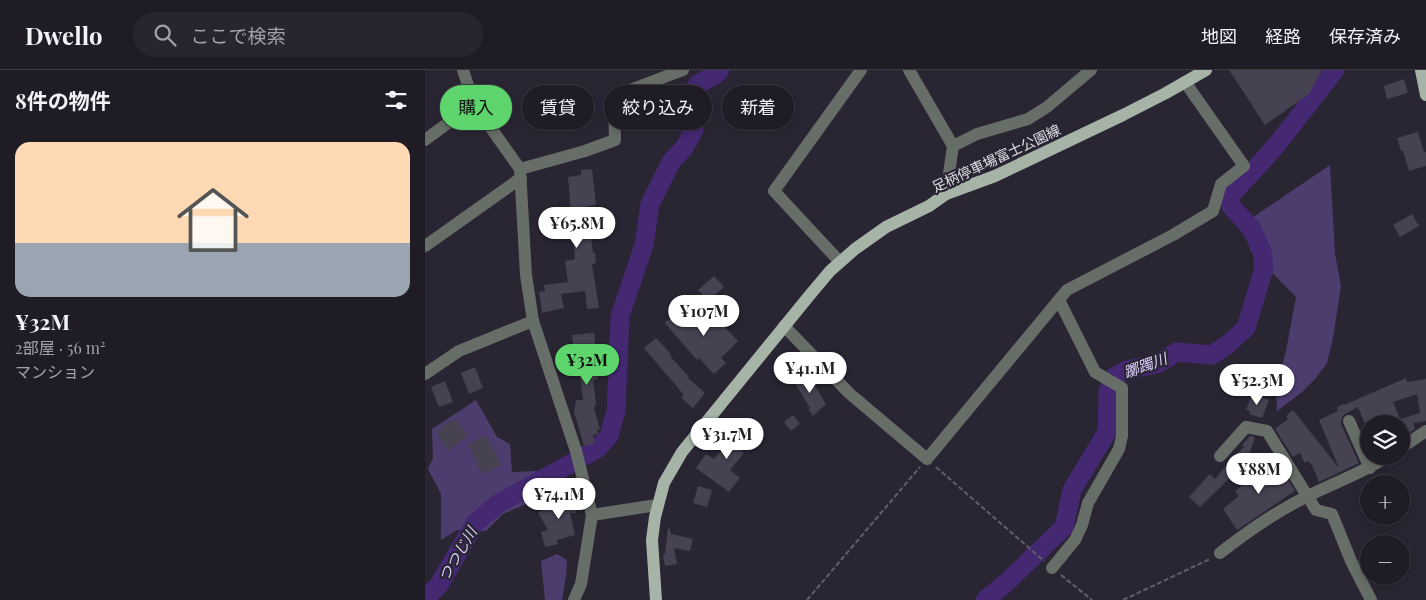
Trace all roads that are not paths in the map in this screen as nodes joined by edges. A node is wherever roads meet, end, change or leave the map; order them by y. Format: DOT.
graph roads {
  1 [pos="463,70"];
  2 [pos="683,70"];
  3 [pos="861,70"];
  4 [pos="909,70"];
  5 [pos="1091,70"];
  6 [pos="1206,70"];
  7 [pos="1423,76"];
  8 [pos="1185,82"];
  9 [pos="468,85"];
  10 [pos="1426,95"];
  11 [pos="440,129"];
  12 [pos="491,130"];
  13 [pos="425,140"];
  14 [pos="953,146"];
  15 [pos="520,173"];
  16 [pos="946,194"];
  17 [pos="425,246"];
  18 [pos="841,262"];
  19 [pos="1059,300"];
  20 [pos="533,321"];
  21 [pos="784,326"];
  22 [pos="425,374"];
  23 [pos="1349,421"];
  24 [pos="1426,431"];
  25 [pos="1410,442"];
  26 [pos="1220,456"];
  27 [pos="1374,465"];
  28 [pos="1370,468"];
  29 [pos="1308,496"];
  30 [pos="657,505"];
  31 [pos="592,515"];
  32 [pos="1220,552"];
  33 [pos="1049,566"];
  34 [pos="574,600"];
  35 [pos="656,600"];
  36 [pos="1371,600"];
  1 -- 9 [label="street"];
  2 -- 15 [label="street"];
  3 -- 18 [label="street"];
  4 -- 14 [label="street"];
  5 -- 14 [label="street"];
  6 -- 8 [label="main road, 足柄停車場富士公園線"];
  7 -- 10 [label="main road"];
  8 -- 16 [label="main road, 足柄停車場富士公園線"];
  8 -- 19 [label="street"];
  11 -- 13 [label="street"];
  12 -- 15 [label="street"];
  14 -- 16 [label="street"];
  15 -- 17 [label="street"];
  15 -- 20 [label="street"];
  16 -- 18 [label="main road, 足柄停車場富士公園線"];
  18 -- 21 [label="main road, 足柄停車場富士公園線"];
  19 -- 21 [label="street"];
  19 -- 33 [label="street"];
  20 -- 22 [label="street"];
  20 -- 31 [label="street"];
  21 -- 30 [label="main road, 足柄停車場富士公園線"];
  23 -- 28 [label="street"];
  24 -- 25 [label="street"];
  26 -- 29 [label="street"];
  27 -- 28 [label="street"];
  28 -- 29 [label="street"];
  29 -- 32 [label="street"];
  29 -- 36 [label="street"];
  30 -- 31 [label="street"];
  30 -- 35 [label="main road, 足柄停車場富士公園線"];
  31 -- 34 [label="street"];
}
